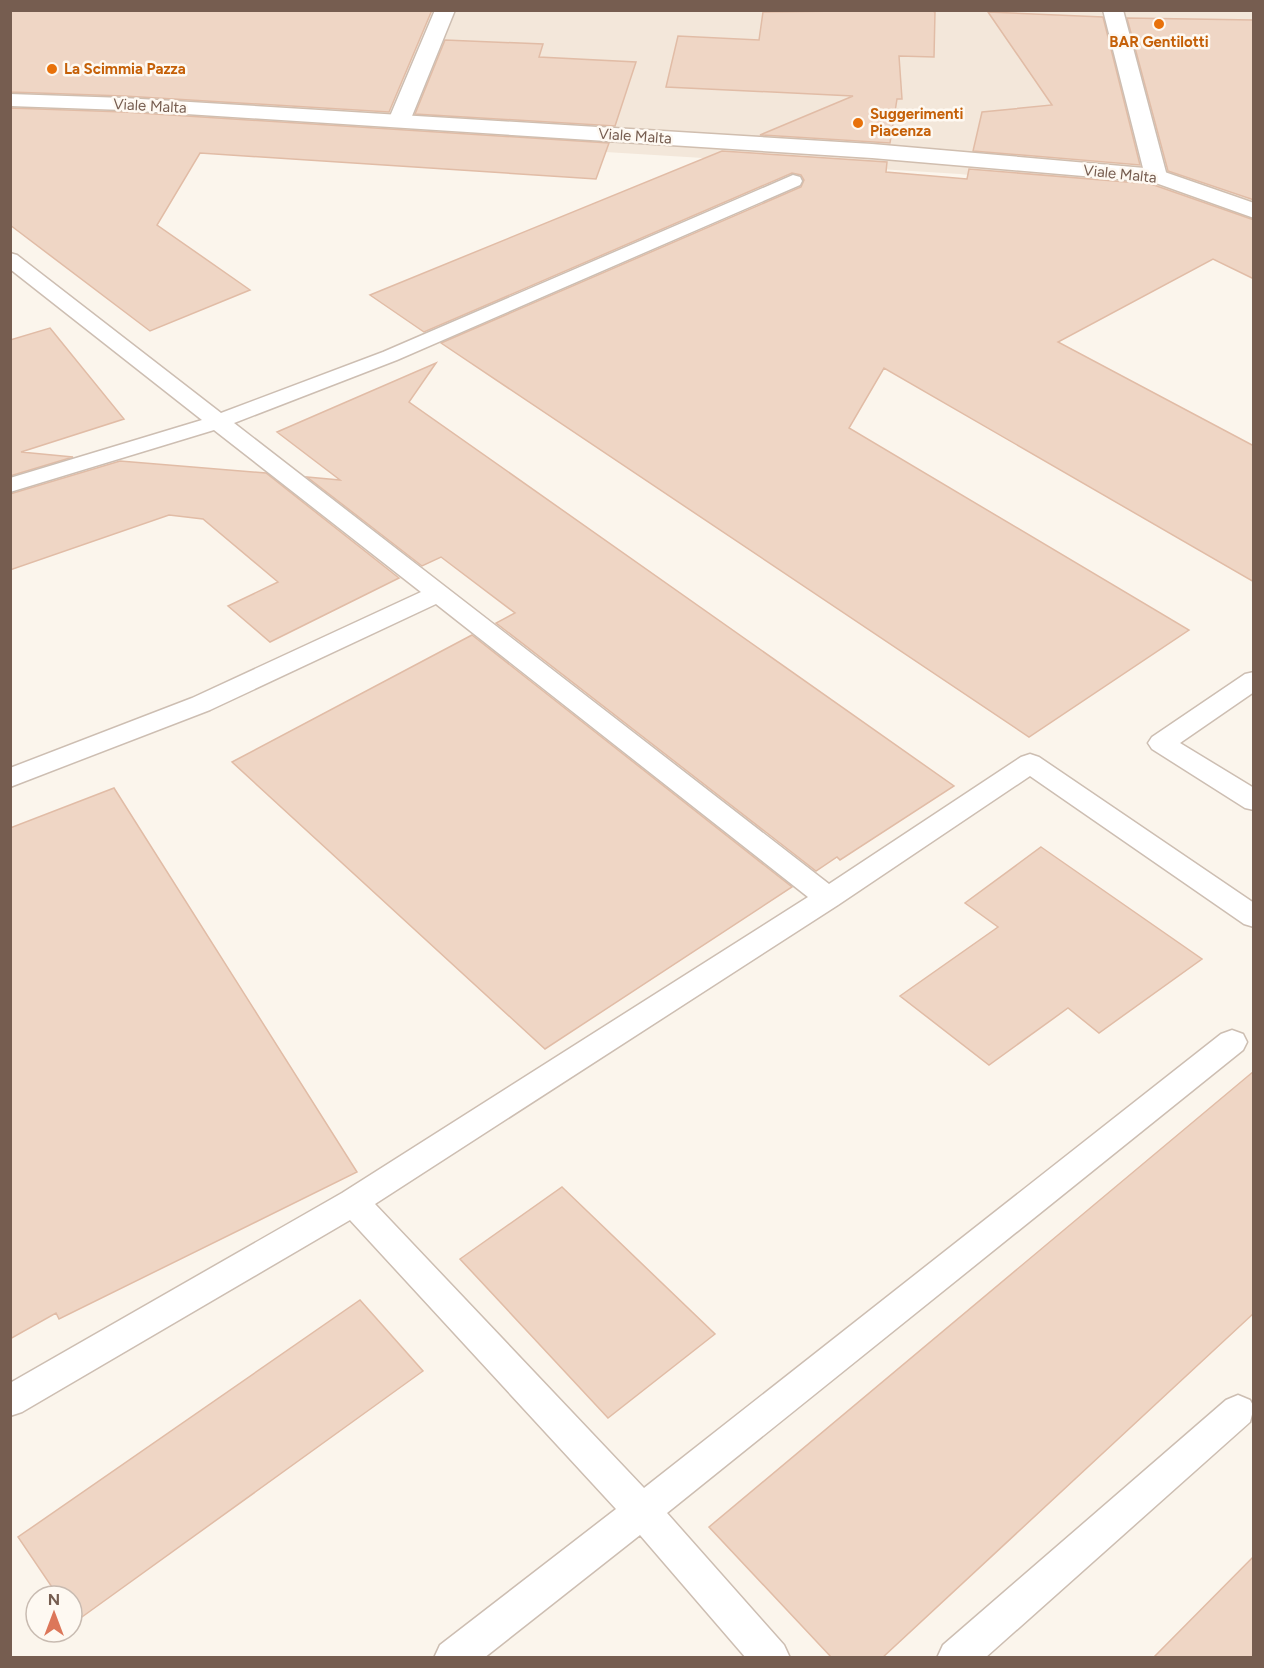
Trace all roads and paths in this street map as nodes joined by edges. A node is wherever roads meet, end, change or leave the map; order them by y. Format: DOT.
graph roads {
  1 [pos="445,10"];
  2 [pos="1113,10"];
  3 [pos="10,100"];
  4 [pos="399,120"];
  5 [pos="1156,176"];
  6 [pos="793,181"];
  7 [pos="1254,212"];
  8 [pos="10,259"];
  9 [pos="220,421"];
  10 [pos="10,485"];
  11 [pos="439,593"];
  12 [pos="1254,680"];
  13 [pos="10,778"];
  14 [pos="1254,801"];
  15 [pos="828,898"];
  16 [pos="1254,917"];
  17 [pos="1232,1042"];
  18 [pos="353,1202"];
  19 [pos="10,1401"];
  20 [pos="1238,1411"];
  21 [pos="642,1511"];
  22 [pos="453,1658"];
  23 [pos="771,1658"];
  24 [pos="956,1658"];
  1 -- 4 [label="street"];
  2 -- 5 [label="street"];
  3 -- 4 [label="street, Viale Malta"];
  4 -- 5 [label="street, Viale Malta"];
  5 -- 7 [label="street, Viale Malta"];
  6 -- 9 [label="lane"];
  8 -- 9 [label="lane"];
  9 -- 10 [label="lane"];
  9 -- 11 [label="lane"];
  11 -- 13 [label="lane"];
  11 -- 15 [label="lane"];
  12 -- 14 [label="lane"];
  15 -- 16 [label="lane"];
  15 -- 18 [label="lane"];
  17 -- 21 [label="lane"];
  18 -- 19 [label="lane"];
  18 -- 21 [label="lane"];
  20 -- 24 [label="lane"];
  21 -- 22 [label="lane"];
  21 -- 23 [label="lane"];
}
